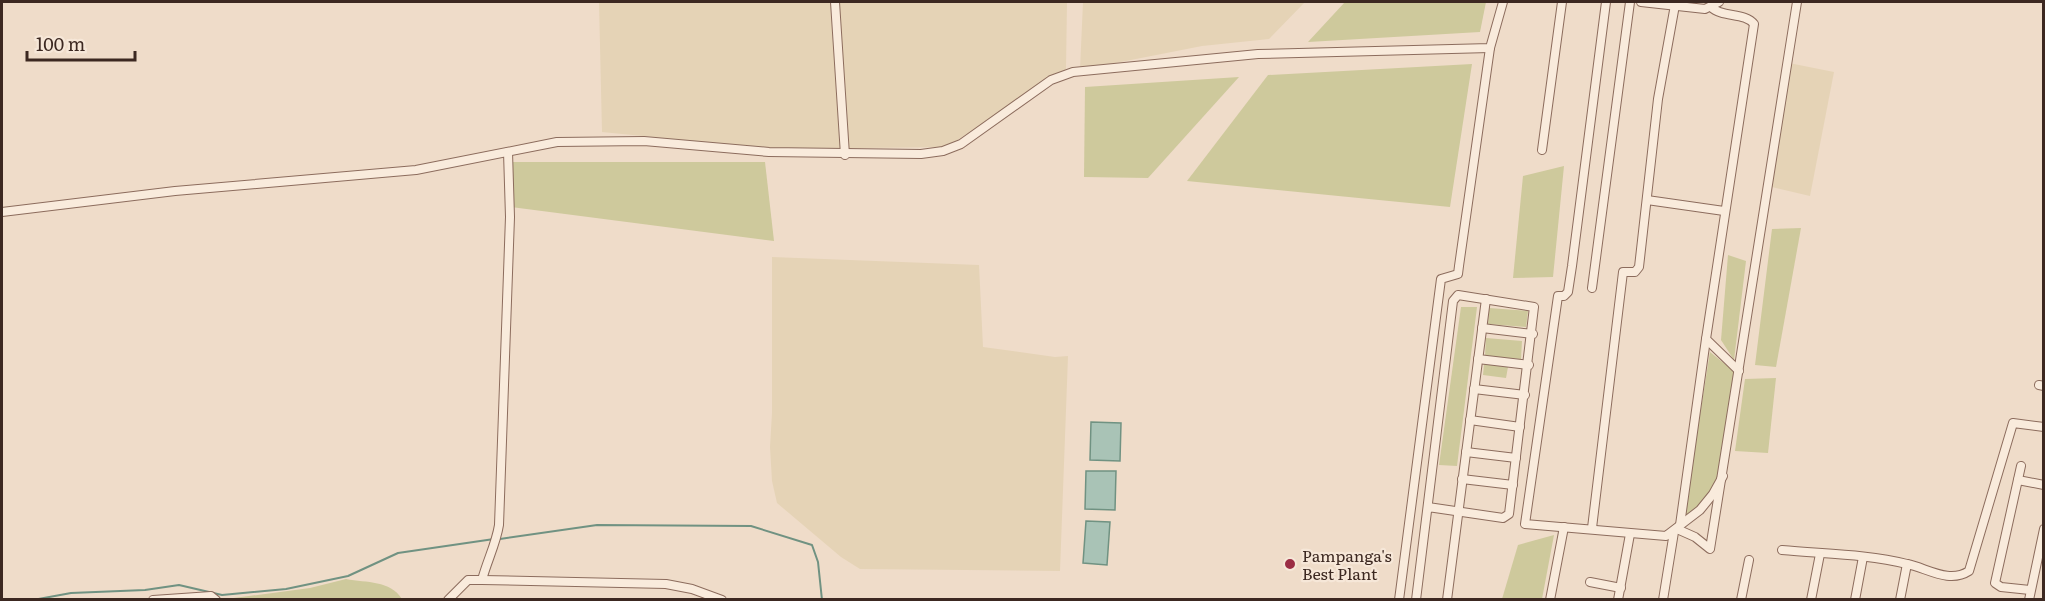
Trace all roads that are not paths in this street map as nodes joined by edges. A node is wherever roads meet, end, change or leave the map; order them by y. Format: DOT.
graph roads {
  1 [pos="835,2"];
  2 [pos="1503,2"];
  3 [pos="1562,2"];
  4 [pos="1606,2"];
  5 [pos="1630,2"];
  6 [pos="1641,2"];
  7 [pos="1719,2"];
  8 [pos="1797,2"];
  9 [pos="1675,5"];
  10 [pos="1711,7"];
  11 [pos="1490,48"];
  12 [pos="1542,150"];
  13 [pos="508,152"];
  14 [pos="845,155"];
  15 [pos="1647,200"];
  16 [pos="1724,211"];
  17 [pos="2,212"];
  18 [pos="1592,288"];
  19 [pos="1486,299"];
  20 [pos="1482,328"];
  21 [pos="1533,334"];
  22 [pos="1706,339"];
  23 [pos="1478,359"];
  24 [pos="1528,365"];
  25 [pos="1739,371"];
  26 [pos="1474,389"];
  27 [pos="1525,395"];
  28 [pos="1470,420"];
  29 [pos="1520,426"];
  30 [pos="2043,427"];
  31 [pos="1466,452"];
  32 [pos="1516,458"];
  33 [pos="2020,466"];
  34 [pos="1723,476"];
  35 [pos="1462,479"];
  36 [pos="2018,480"];
  37 [pos="2043,485"];
  38 [pos="1513,486"];
  39 [pos="1428,507"];
  40 [pos="1458,511"];
  41 [pos="1564,527"];
  42 [pos="1592,528"];
  43 [pos="1677,529"];
  44 [pos="2043,529"];
  45 [pos="1630,534"];
  46 [pos="1782,550"];
  47 [pos="1820,554"];
  48 [pos="1863,557"];
  49 [pos="1749,560"];
  50 [pos="1907,564"];
  51 [pos="482,580"];
  52 [pos="1590,582"];
  53 [pos="1621,588"];
  54 [pos="2030,595"];
  55 [pos="214,598"];
  56 [pos="174,599"];
  57 [pos="153,600"];
  58 [pos="448,600"];
  59 [pos="722,600"];
  60 [pos="1399,600"];
  61 [pos="1416,600"];
  62 [pos="1446,600"];
  63 [pos="1550,600"];
  64 [pos="1618,600"];
  65 [pos="1663,600"];
  66 [pos="1741,600"];
  67 [pos="1811,600"];
  68 [pos="1855,600"];
  69 [pos="1900,600"];
  1 -- 14 [label="street"];
  2 -- 11 [label="street"];
  3 -- 12 [label="street"];
  4 -- 41 [label="street"];
  5 -- 18 [label="street"];
  6 -- 9 [label="street"];
  7 -- 10 [label="street"];
  8 -- 25 [label="street"];
  9 -- 10 [label="street"];
  9 -- 15 [label="street"];
  10 -- 16 [label="street"];
  11 -- 14 [label="street"];
  11 -- 60 [label="street"];
  13 -- 14 [label="street"];
  13 -- 17 [label="street"];
  13 -- 51 [label="street"];
  15 -- 16 [label="street"];
  15 -- 42 [label="street"];
  16 -- 22 [label="street"];
  19 -- 20 [label="street"];
  19 -- 21 [label="street"];
  19 -- 39 [label="street"];
  20 -- 21 [label="street"];
  20 -- 23 [label="street"];
  21 -- 24 [label="street"];
  22 -- 25 [label="street"];
  22 -- 43 [label="street"];
  23 -- 24 [label="street"];
  23 -- 26 [label="street"];
  24 -- 27 [label="street"];
  25 -- 34 [label="street"];
  26 -- 27 [label="street"];
  26 -- 28 [label="street"];
  27 -- 29 [label="street"];
  28 -- 29 [label="street"];
  28 -- 31 [label="street"];
  29 -- 32 [label="street"];
  30 -- 50 [label="street"];
  31 -- 32 [label="street"];
  31 -- 35 [label="street"];
  32 -- 38 [label="street"];
  33 -- 36 [label="street"];
  34 -- 43 [label="street"];
  34 -- 43 [label="street"];
  35 -- 38 [label="street"];
  35 -- 40 [label="street"];
  36 -- 37 [label="street"];
  36 -- 54 [label="street"];
  38 -- 40 [label="street"];
  39 -- 40 [label="street"];
  39 -- 61 [label="street"];
  40 -- 62 [label="street"];
  41 -- 42 [label="street"];
  41 -- 63 [label="street"];
  42 -- 45 [label="street"];
  43 -- 45 [label="street"];
  43 -- 65 [label="street"];
  44 -- 54 [label="street"];
  45 -- 53 [label="street"];
  46 -- 47 [label="street"];
  47 -- 48 [label="street"];
  47 -- 67 [label="street"];
  48 -- 50 [label="street"];
  48 -- 68 [label="street"];
  49 -- 66 [label="street"];
  50 -- 69 [label="street"];
  51 -- 58 [label="street"];
  51 -- 59 [label="street"];
  52 -- 53 [label="street"];
  53 -- 64 [label="street"];
  55 -- 56 [label="street"];
  56 -- 57 [label="street"];
}
